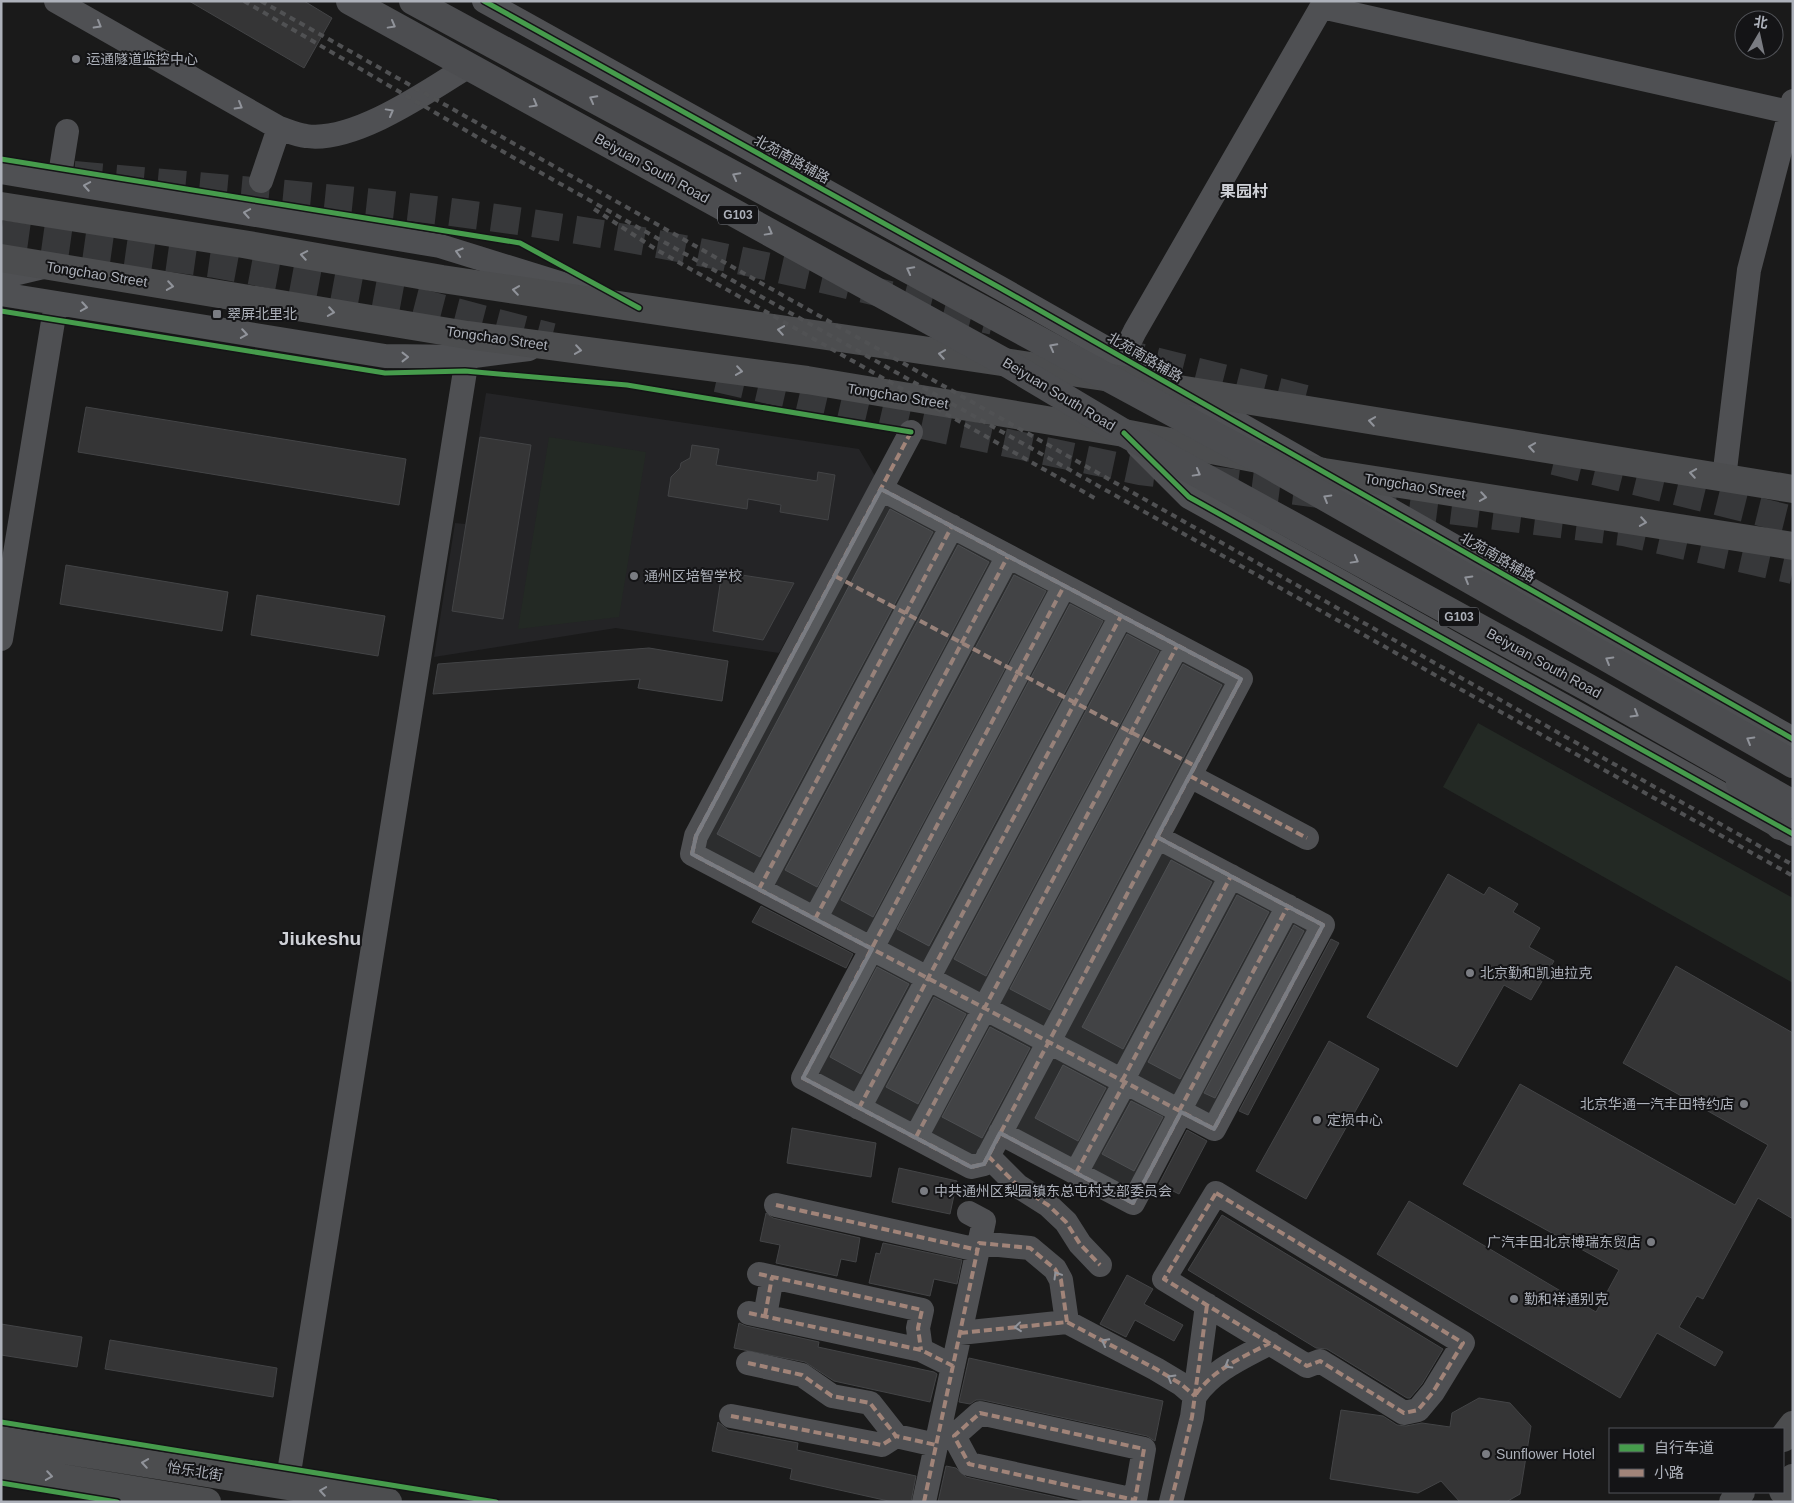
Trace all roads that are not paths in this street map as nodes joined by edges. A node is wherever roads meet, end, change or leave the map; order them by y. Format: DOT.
graph roads {
  1 [pos="56,1"];
  2 [pos="350,1"];
  3 [pos="484,1"];
  4 [pos="414,2"];
  5 [pos="1324,4"];
  6 [pos="467,67"];
  7 [pos="1792,109"];
  8 [pos="279,128"];
  9 [pos="67,131"];
  10 [pos="1,172"];
  11 [pos="59,181"];
  12 [pos="260,181"];
  13 [pos="1,206"];
  14 [pos="1,258"];
  15 [pos="48,266"];
  16 [pos="1,276"];
  17 [pos="1,294"];
  18 [pos="56,303"];
  19 [pos="639,308"];
  20 [pos="467,346"];
  21 [pos="1010,365"];
  22 [pos="1116,368"];
  23 [pos="1179,389"];
  24 [pos="911,432"];
  25 [pos="1124,433"];
  26 [pos="1262,461"];
  27 [pos="1324,472"];
  28 [pos="1724,478"];
  29 [pos="881,489"];
  30 [pos="1793,489"];
  31 [pos="952,526"];
  32 [pos="1793,546"];
  33 [pos="1008,556"];
  34 [pos="1064,586"];
  35 [pos="1121,616"];
  36 [pos="1,639"];
  37 [pos="1177,646"];
  38 [pos="1793,738"];
  39 [pos="1793,764"];
  40 [pos="1190,776"];
  41 [pos="1789,821"];
  42 [pos="1157,837"];
  43 [pos="1307,838"];
  44 [pos="1231,876"];
  45 [pos="759,889"];
  46 [pos="1288,906"];
  47 [pos="815,919"];
  48 [pos="872,949"];
  49 [pos="928,978"];
  50 [pos="985,1008"];
  51 [pos="1048,1042"];
  52 [pos="1123,1082"];
  53 [pos="859,1108"];
  54 [pos="1180,1112"];
  55 [pos="1000,1133"];
  56 [pos="916,1138"];
  57 [pos="988,1156"];
  58 [pos="1076,1173"];
  59 [pos="776,1206"];
  60 [pos="968,1213"];
  61 [pos="978,1246"];
  62 [pos="1100,1265"];
  63 [pos="1207,1305"];
  64 [pos="1067,1322"];
  65 [pos="960,1333"];
  66 [pos="1270,1344"];
  67 [pos="921,1350"];
  68 [pos="748,1363"];
  69 [pos="953,1366"];
  70 [pos="1194,1396"];
  71 [pos="731,1416"];
  72 [pos="1793,1425"];
  73 [pos="896,1436"];
  74 [pos="943,1437"];
  75 [pos="1784,1437"];
  76 [pos="1,1440"];
  77 [pos="1,1468"];
  78 [pos="1793,1478"];
  79 [pos="287,1485"];
  80 [pos="1784,1489"];
  81 [pos="207,1502"];
  82 [pos="388,1502"];
  83 [pos="924,1502"];
  84 [pos="1171,1502"];
  1 -- 8 [label="street, one-way"];
  2 -- 6 [label="highway, Beiyuan South Road / G103, one-way"];
  3 -- 22 [label="street, 北苑南路辅路"];
  22 -- 4 [label="highway, G103, one-way"];
  5 -- 7 [label="street"];
  5 -- 22 [label="street"];
  8 -- 6 [label="street, one-way"];
  6 -- 21 [label="highway, Beiyuan South Road / G103, one-way"];
  7 -- 28 [label="street"];
  8 -- 12 [label="street"];
  9 -- 11 [label="street"];
  10 -- 11 [label="street"];
  19 -- 11 [label="street, one-way"];
  19 -- 13 [label="main road, one-way"];
  14 -- 15 [label="main road, Tongchao Street"];
  15 -- 16 [label="street"];
  15 -- 20 [label="main road, Tongchao Street, one-way"];
  17 -- 18 [label="street"];
  18 -- 20 [label="street, one-way"];
  18 -- 36 [label="street"];
  21 -- 19 [label="main road, one-way"];
  20 -- 25 [label="main road, Tongchao Street, one-way"];
  20 -- 79 [label="street"];
  21 -- 22 [label="main road"];
  21 -- 25 [label="highway, Beiyuan South Road / G103"];
  22 -- 23 [label="main road"];
  22 -- 26 [label="highway, G103"];
  23 -- 27 [label="street, 北苑南路辅路"];
  28 -- 23 [label="main road, one-way"];
  24 -- 29 [label="street"];
  25 -- 26 [label="main road, Tongchao Street"];
  25 -- 41 [label="highway, Beiyuan South Road / G103, one-way"];
  25 -- 41 [label="street"];
  26 -- 27 [label="main road, Tongchao Street"];
  39 -- 26 [label="highway, G103, one-way"];
  27 -- 32 [label="main road, Tongchao Street, one-way"];
  27 -- 38 [label="street, 北苑南路辅路"];
  28 -- 30 [label="main road"];
  29 -- 31 [label="street"];
  29 -- 45 [label="street"];
  31 -- 33 [label="street"];
  31 -- 45 [label="street"];
  33 -- 34 [label="street"];
  33 -- 47 [label="street"];
  34 -- 35 [label="street"];
  34 -- 48 [label="street"];
  35 -- 37 [label="street"];
  35 -- 49 [label="street"];
  37 -- 40 [label="street"];
  37 -- 50 [label="street"];
  40 -- 42 [label="street"];
  40 -- 43 [label="street"];
  42 -- 44 [label="street"];
  42 -- 51 [label="street"];
  44 -- 46 [label="street"];
  44 -- 52 [label="street"];
  45 -- 47 [label="street"];
  46 -- 54 [label="street"];
  46 -- 54 [label="street"];
  47 -- 48 [label="street"];
  48 -- 49 [label="street"];
  48 -- 53 [label="street"];
  49 -- 50 [label="street"];
  49 -- 53 [label="street"];
  50 -- 51 [label="street"];
  50 -- 56 [label="street"];
  51 -- 52 [label="street"];
  51 -- 55 [label="street"];
  52 -- 54 [label="street"];
  52 -- 58 [label="street"];
  53 -- 56 [label="street"];
  54 -- 58 [label="street"];
  55 -- 57 [label="street"];
  55 -- 58 [label="street"];
  56 -- 57 [label="street"];
  57 -- 62 [label="street"];
  59 -- 61 [label="street"];
  60 -- 61 [label="street"];
  64 -- 61 [label="street, one-way"];
  61 -- 65 [label="street"];
  63 -- 66 [label="street"];
  63 -- 66 [label="street"];
  63 -- 70 [label="street"];
  64 -- 65 [label="street, one-way"];
  70 -- 64 [label="street, one-way"];
  65 -- 69 [label="street"];
  66 -- 70 [label="street, one-way"];
  67 -- 67 [label="street"];
  67 -- 69 [label="street"];
  68 -- 73 [label="street"];
  69 -- 74 [label="street"];
  70 -- 84 [label="street"];
  71 -- 73 [label="street"];
  72 -- 75 [label="main road"];
  73 -- 74 [label="street"];
  74 -- 74 [label="street"];
  74 -- 83 [label="street"];
  79 -- 76 [label="main road, 怡乐北街, one-way"];
  77 -- 81 [label="main road, 怡乐北街, one-way"];
  78 -- 80 [label="main road"];
  82 -- 79 [label="main road, 怡乐北街, one-way"];
}
